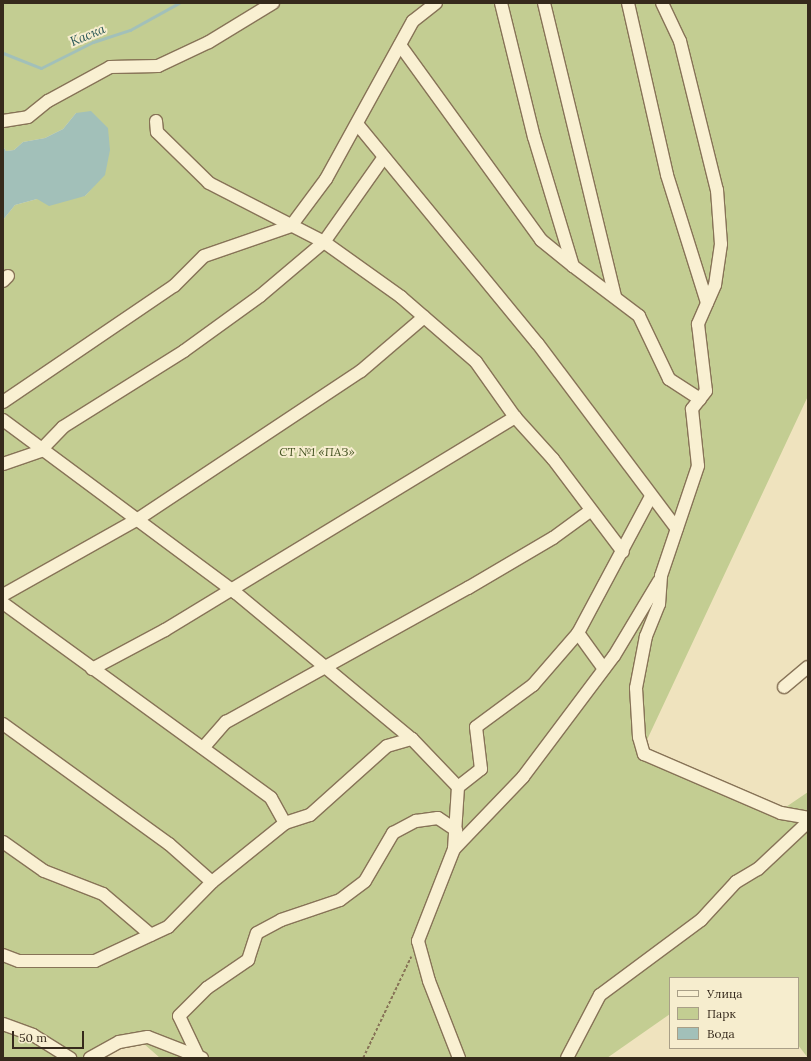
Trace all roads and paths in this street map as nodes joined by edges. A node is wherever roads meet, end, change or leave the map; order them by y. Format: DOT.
graph roads {
  1 [pos="273,3"];
  2 [pos="436,3"];
  3 [pos="501,3"];
  4 [pos="544,3"];
  5 [pos="628,3"];
  6 [pos="662,3"];
  7 [pos="400,45"];
  8 [pos="3,120"];
  9 [pos="156,121"];
  10 [pos="358,125"];
  11 [pos="384,157"];
  12 [pos="291,226"];
  13 [pos="324,242"];
  14 [pos="573,266"];
  15 [pos="616,297"];
  16 [pos="707,303"];
  17 [pos="424,317"];
  18 [pos="700,399"];
  19 [pos="3,402"];
  20 [pos="515,417"];
  21 [pos="3,420"];
  22 [pos="40,451"];
  23 [pos="3,464"];
  24 [pos="650,498"];
  25 [pos="590,511"];
  26 [pos="138,519"];
  27 [pos="677,529"];
  28 [pos="623,552"];
  29 [pos="661,576"];
  30 [pos="230,588"];
  31 [pos="3,594"];
  32 [pos="3,603"];
  33 [pos="578,633"];
  34 [pos="327,666"];
  35 [pos="808,667"];
  36 [pos="92,669"];
  37 [pos="604,670"];
  38 [pos="784,687"];
  39 [pos="3,724"];
  40 [pos="412,739"];
  41 [pos="203,748"];
  42 [pos="458,786"];
  43 [pos="808,818"];
  44 [pos="808,822"];
  45 [pos="285,823"];
  46 [pos="456,830"];
  47 [pos="3,842"];
  48 [pos="454,849"];
  49 [pos="212,882"];
  50 [pos="151,935"];
  51 [pos="418,941"];
  52 [pos="3,955"];
  53 [pos="3,1024"];
  54 [pos="201,1057"];
  55 [pos="70,1058"];
  56 [pos="90,1058"];
  57 [pos="363,1058"];
  58 [pos="459,1058"];
  59 [pos="567,1058"];
  1 -- 8 [label="street"];
  2 -- 7 [label="street"];
  3 -- 14 [label="street"];
  4 -- 15 [label="street"];
  5 -- 16 [label="street"];
  6 -- 16 [label="street"];
  7 -- 10 [label="street"];
  7 -- 14 [label="street"];
  9 -- 12 [label="street"];
  10 -- 11 [label="street"];
  10 -- 12 [label="street"];
  11 -- 13 [label="street"];
  11 -- 24 [label="street"];
  12 -- 13 [label="street"];
  12 -- 19 [label="street"];
  13 -- 17 [label="street"];
  13 -- 22 [label="street"];
  14 -- 15 [label="street"];
  15 -- 18 [label="street"];
  16 -- 18 [label="street"];
  17 -- 20 [label="street"];
  17 -- 26 [label="street"];
  18 -- 27 [label="street"];
  20 -- 25 [label="street"];
  20 -- 30 [label="street"];
  21 -- 22 [label="street"];
  22 -- 23 [label="street"];
  22 -- 26 [label="street"];
  24 -- 27 [label="street"];
  24 -- 28 [label="street"];
  25 -- 28 [label="street"];
  25 -- 34 [label="street"];
  26 -- 30 [label="street"];
  26 -- 31 [label="street"];
  27 -- 29 [label="street"];
  28 -- 33 [label="street"];
  29 -- 37 [label="street"];
  29 -- 43 [label="street"];
  30 -- 34 [label="street"];
  30 -- 36 [label="street"];
  32 -- 36 [label="street"];
  33 -- 37 [label="street"];
  33 -- 42 [label="street"];
  34 -- 40 [label="street"];
  34 -- 41 [label="street"];
  35 -- 38 [label="street"];
  36 -- 41 [label="street"];
  37 -- 48 [label="street"];
  39 -- 49 [label="street"];
  40 -- 42 [label="street"];
  40 -- 45 [label="street"];
  41 -- 45 [label="street"];
  42 -- 46 [label="street"];
  44 -- 59 [label="street"];
  45 -- 49 [label="street"];
  46 -- 48 [label="street"];
  46 -- 54 [label="street"];
  47 -- 50 [label="street"];
  48 -- 51 [label="street"];
  49 -- 50 [label="street"];
  50 -- 52 [label="street"];
  51 -- 57 [label="path"];
  51 -- 58 [label="street"];
  53 -- 55 [label="street"];
  54 -- 56 [label="street"];
}
